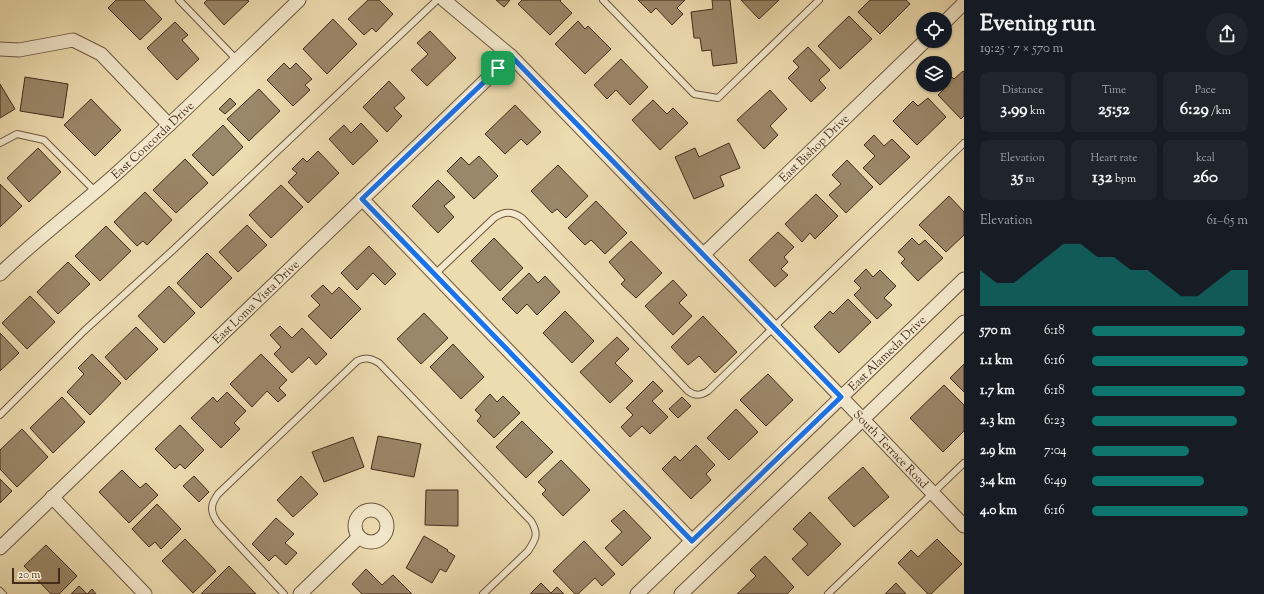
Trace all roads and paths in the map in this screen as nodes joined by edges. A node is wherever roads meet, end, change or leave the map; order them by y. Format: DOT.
graph roads {
  1 [pos="179,0"];
  2 [pos="299,0"];
  3 [pos="437,0"];
  4 [pos="444,0"];
  5 [pos="602,0"];
  6 [pos="818,0"];
  7 [pos="964,3"];
  8 [pos="952,15"];
  9 [pos="918,48"];
  10 [pos="0,49"];
  11 [pos="511,56"];
  12 [pos="237,60"];
  13 [pos="169,125"];
  14 [pos="0,143"];
  15 [pos="964,143"];
  16 [pos="96,191"];
  17 [pos="362,199"];
  18 [pos="703,255"];
  19 [pos="0,274"];
  20 [pos="435,274"];
  21 [pos="964,279"];
  22 [pos="964,322"];
  23 [pos="773,328"];
  24 [pos="841,397"];
  25 [pos="0,415"];
  26 [pos="862,420"];
  27 [pos="964,463"];
  28 [pos="932,493"];
  29 [pos="52,497"];
  30 [pos="964,526"];
  31 [pos="359,537"];
  32 [pos="692,541"];
  33 [pos="0,548"];
  34 [pos="0,591"];
  35 [pos="3,594"];
  36 [pos="145,594"];
  37 [pos="284,594"];
  38 [pos="300,594"];
  39 [pos="483,594"];
  40 [pos="637,594"];
  41 [pos="681,594"];
  42 [pos="828,594"];
  1 -- 12 [label="lane"];
  2 -- 12 [label="street, East Concorda Drive"];
  3 -- 25 [label="lane"];
  4 -- 11 [label="street, South Terrace Road"];
  5 -- 6 [label="lane"];
  7 -- 8 [label="street"];
  9 -- 18 [label="street, East Bishop Drive"];
  10 -- 13 [label="street"];
  11 -- 17 [label="street, East Loma Vista Drive"];
  11 -- 18 [label="street, South Terrace Road"];
  12 -- 13 [label="street, East Concorda Drive"];
  13 -- 16 [label="street, East Concorda Drive"];
  14 -- 16 [label="lane"];
  15 -- 23 [label="lane"];
  16 -- 19 [label="street, East Concorda Drive"];
  17 -- 20 [label="street"];
  17 -- 29 [label="street, East Loma Vista Drive"];
  18 -- 23 [label="street, South Terrace Road"];
  20 -- 23 [label="lane"];
  20 -- 32 [label="street"];
  21 -- 24 [label="street, East Alameda Drive"];
  22 -- 26 [label="street"];
  23 -- 24 [label="street, South Terrace Road"];
  24 -- 26 [label="street, South Terrace Road"];
  24 -- 32 [label="street, East Alameda Drive"];
  26 -- 28 [label="street, South Terrace Road"];
  26 -- 41 [label="street"];
  27 -- 28 [label="lane"];
  28 -- 30 [label="street, South Terrace Road"];
  28 -- 42 [label="lane"];
  29 -- 33 [label="street, East Loma Vista Drive"];
  29 -- 36 [label="street"];
  31 -- 38 [label="street"];
  32 -- 40 [label="street, East Alameda Drive"];
  34 -- 35 [label="lane"];
  37 -- 39 [label="lane"];
}
